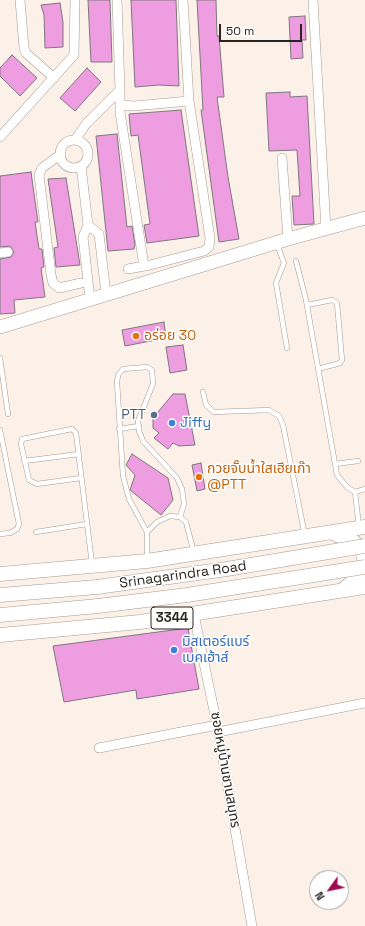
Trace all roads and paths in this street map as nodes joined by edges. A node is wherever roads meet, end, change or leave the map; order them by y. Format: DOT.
graph roads {
  1 [pos="20,0"];
  2 [pos="75,0"];
  3 [pos="117,0"];
  4 [pos="183,0"];
  5 [pos="313,0"];
  6 [pos="54,78"];
  7 [pos="120,90"];
  8 [pos="189,101"];
  9 [pos="120,105"];
  10 [pos="0,137"];
  11 [pos="75,140"];
  12 [pos="61,154"];
  13 [pos="282,158"];
  14 [pos="81,166"];
  15 [pos="365,218"];
  16 [pos="88,225"];
  17 [pos="326,229"];
  18 [pos="283,241"];
  19 [pos="296,261"];
  20 [pos="144,266"];
  21 [pos="128,269"];
  22 [pos="81,283"];
  23 [pos="106,294"];
  24 [pos="90,299"];
  25 [pos="307,305"];
  26 [pos="0,327"];
  27 [pos="287,348"];
  28 [pos="0,358"];
  29 [pos="318,369"];
  30 [pos="203,392"];
  31 [pos="8,414"];
  32 [pos="139,426"];
  33 [pos="119,429"];
  34 [pos="0,430"];
  35 [pos="79,454"];
  36 [pos="24,461"];
  37 [pos="358,461"];
  38 [pos="335,464"];
  39 [pos="81,478"];
  40 [pos="365,489"];
  41 [pos="355,492"];
  42 [pos="180,517"];
  43 [pos="87,524"];
  44 [pos="362,528"];
  45 [pos="36,532"];
  46 [pos="147,532"];
  47 [pos="331,533"];
  48 [pos="0,534"];
  49 [pos="305,537"];
  50 [pos="365,546"];
  51 [pos="194,555"];
  52 [pos="147,561"];
  53 [pos="92,567"];
  54 [pos="365,567"];
  55 [pos="0,574"];
  56 [pos="365,587"];
  57 [pos="342,591"];
  58 [pos="0,595"];
  59 [pos="0,615"];
  60 [pos="194,615"];
  61 [pos="0,635"];
  62 [pos="365,703"];
  63 [pos="218,728"];
  64 [pos="99,748"];
  65 [pos="252,926"];
  1 -- 6 [label="street"];
  2 -- 6 [label="street"];
  3 -- 7 [label="street"];
  4 -- 8 [label="street"];
  5 -- 17 [label="street"];
  6 -- 10 [label="street"];
  7 -- 9 [label="street"];
  7 -- 11 [label="street"];
  8 -- 9 [label="street"];
  8 -- 20 [label="street"];
  9 -- 20 [label="street"];
  11 -- 12 [label="street"];
  11 -- 14 [label="street"];
  12 -- 14 [label="street"];
  12 -- 22 [label="street"];
  13 -- 18 [label="street"];
  14 -- 16 [label="street"];
  15 -- 17 [label="street"];
  16 -- 23 [label="street"];
  16 -- 24 [label="street"];
  17 -- 18 [label="street"];
  18 -- 23 [label="street"];
  18 -- 27 [label="lane"];
  19 -- 25 [label="lane"];
  20 -- 21 [label="street"];
  23 -- 24 [label="street"];
  24 -- 26 [label="street"];
  25 -- 29 [label="lane"];
  25 -- 29 [label="lane"];
  28 -- 31 [label="lane"];
  29 -- 38 [label="lane"];
  30 -- 49 [label="lane"];
  32 -- 33 [label="lane"];
  32 -- 33 [label="lane"];
  32 -- 42 [label="lane"];
  33 -- 46 [label="lane"];
  34 -- 48 [label="lane"];
  35 -- 36 [label="lane"];
  35 -- 36 [label="lane"];
  35 -- 39 [label="lane"];
  36 -- 39 [label="lane"];
  37 -- 38 [label="lane"];
  38 -- 41 [label="lane"];
  39 -- 43 [label="lane"];
  40 -- 41 [label="lane"];
  41 -- 44 [label="lane"];
  42 -- 46 [label="lane"];
  42 -- 51 [label="lane"];
  43 -- 45 [label="lane"];
  43 -- 53 [label="lane"];
  44 -- 47 [label="main road, Srinagarindra Road"];
  46 -- 52 [label="lane"];
  47 -- 49 [label="main road, Srinagarindra Road"];
  47 -- 57 [label="main road"];
  49 -- 51 [label="main road, Srinagarindra Road"];
  50 -- 58 [label="main road, Srinagarindra Road, bridge"];
  51 -- 52 [label="main road, Srinagarindra Road"];
  52 -- 53 [label="main road, Srinagarindra Road"];
  53 -- 55 [label="main road, Srinagarindra Road"];
  54 -- 59 [label="main road, Srinagarindra Road / 3344, bridge"];
  56 -- 57 [label="main road, 3344"];
  57 -- 60 [label="main road, 3344"];
  60 -- 61 [label="main road, 3344"];
  60 -- 63 [label="street, ซอยหมู่บ้านชานสมุทร"];
  62 -- 63 [label="street"];
  63 -- 64 [label="street"];
  63 -- 65 [label="street, ซอยหมู่บ้านชานสมุทร"];
}
